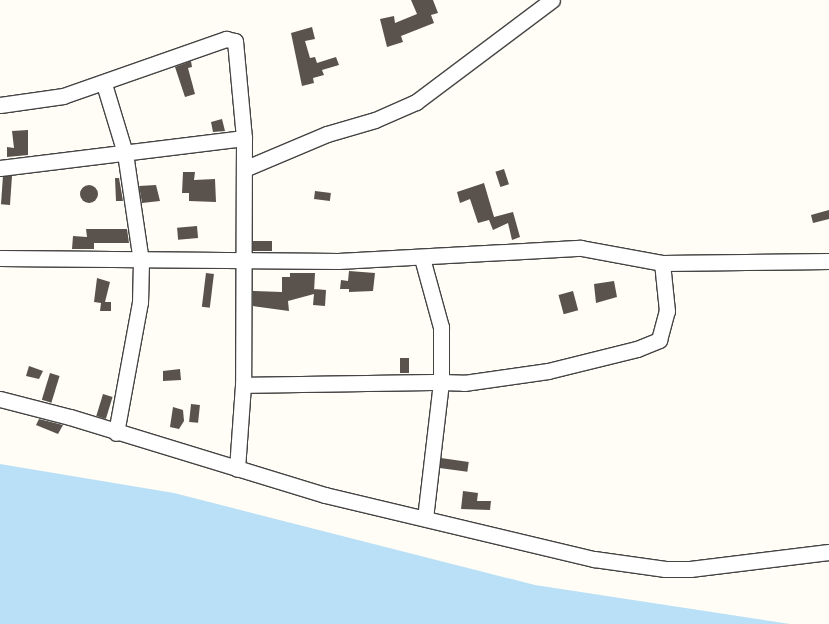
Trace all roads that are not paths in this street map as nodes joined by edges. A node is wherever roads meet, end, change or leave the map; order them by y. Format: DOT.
graph roads {
  1 [pos="552,0"];
  2 [pos="104,84"];
  3 [pos="0,105"];
  4 [pos="244,138"];
  5 [pos="125,153"];
  6 [pos="0,168"];
  7 [pos="244,169"];
  8 [pos="0,258"];
  9 [pos="422,258"];
  10 [pos="244,261"];
  11 [pos="829,261"];
  12 [pos="141,262"];
  13 [pos="662,263"];
  14 [pos="441,382"];
  15 [pos="242,385"];
  16 [pos="0,399"];
  17 [pos="116,433"];
  18 [pos="237,469"];
  19 [pos="425,518"];
  20 [pos="829,552"];
  1 -- 7 [label="street"];
  2 -- 3 [label="street"];
  2 -- 4 [label="street"];
  2 -- 5 [label="street"];
  4 -- 5 [label="street"];
  4 -- 7 [label="street"];
  5 -- 6 [label="street"];
  5 -- 12 [label="street"];
  7 -- 10 [label="street"];
  8 -- 12 [label="street"];
  9 -- 10 [label="street"];
  9 -- 13 [label="street"];
  9 -- 14 [label="street"];
  10 -- 12 [label="street"];
  10 -- 15 [label="street"];
  11 -- 13 [label="street"];
  12 -- 17 [label="street"];
  13 -- 14 [label="street"];
  14 -- 15 [label="street"];
  14 -- 19 [label="street"];
  15 -- 18 [label="street"];
  16 -- 17 [label="street"];
  17 -- 18 [label="street"];
  18 -- 19 [label="street"];
  19 -- 20 [label="street"];
}
